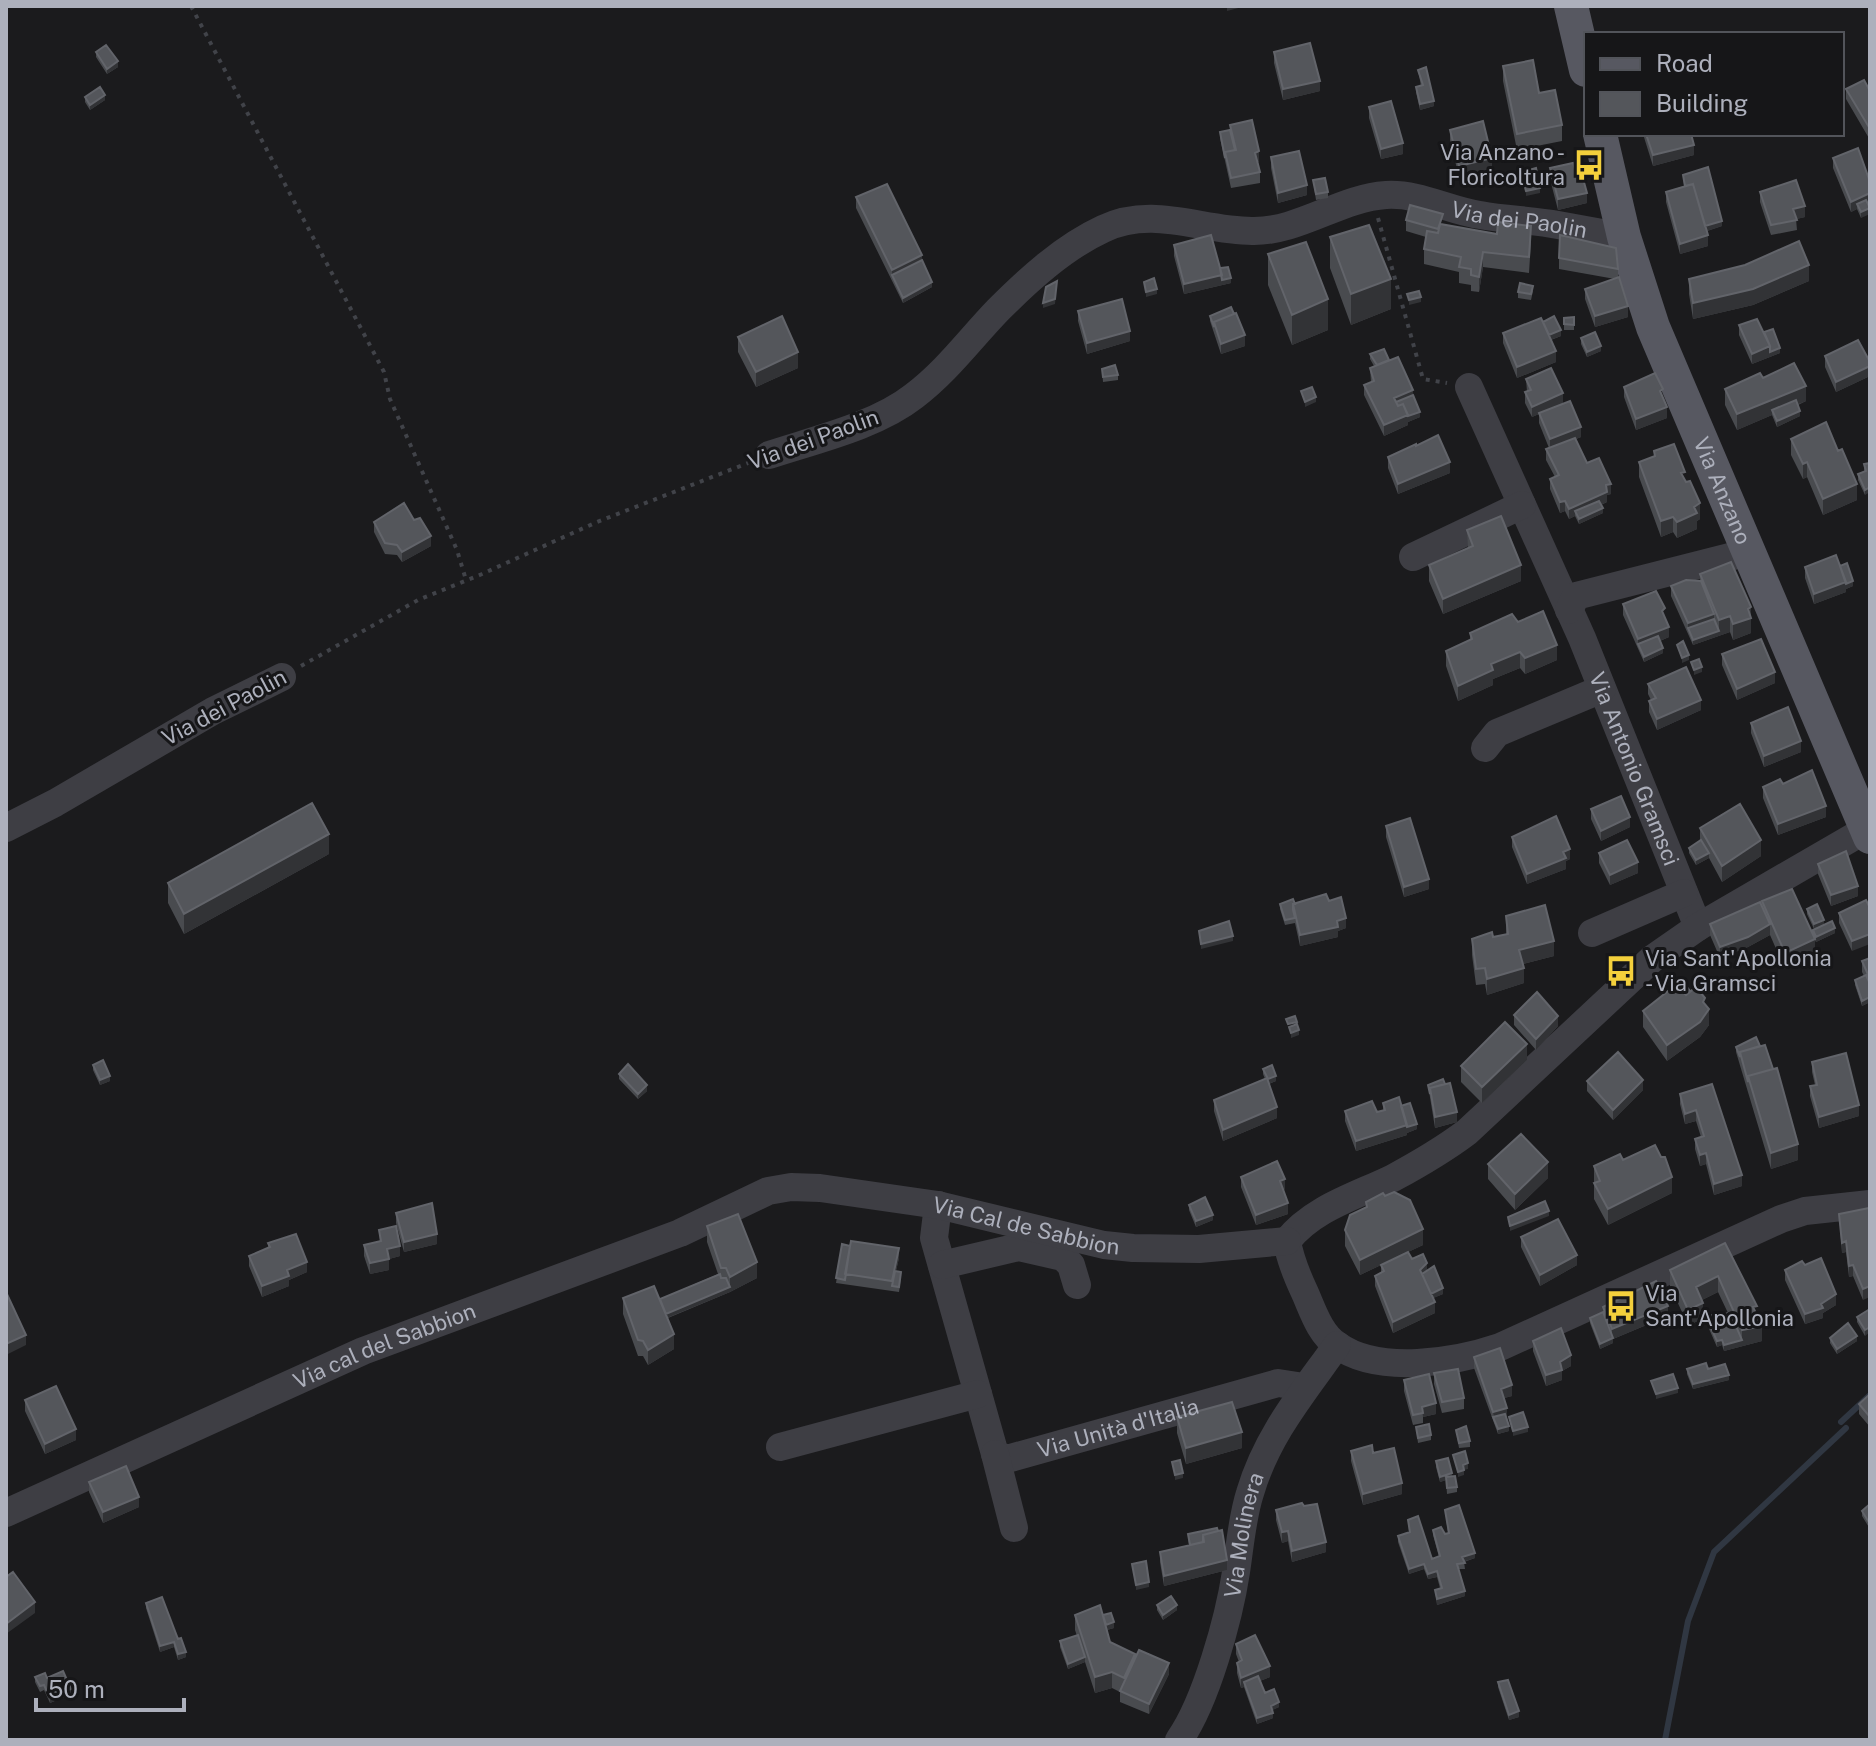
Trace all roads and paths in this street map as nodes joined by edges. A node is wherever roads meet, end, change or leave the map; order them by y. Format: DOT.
graph roads {
  1 [pos="191,6"];
  2 [pos="1571,6"];
  3 [pos="1584,61"];
  4 [pos="1600,136"];
  5 [pos="1372,197"];
  6 [pos="1624,237"];
  7 [pos="1469,387"];
  8 [pos="769,455"];
  9 [pos="1522,505"];
  10 [pos="1749,552"];
  11 [pos="1413,557"];
  12 [pos="466,580"];
  13 [pos="1569,610"];
  14 [pos="282,677"];
  15 [pos="1602,689"];
  16 [pos="1485,748"];
  17 [pos="6,828"];
  18 [pos="1868,833"];
  19 [pos="1684,893"];
  20 [pos="1698,927"];
  21 [pos="1592,933"];
  22 [pos="768,1191"];
  23 [pos="1870,1204"];
  24 [pos="938,1205"];
  25 [pos="1287,1241"];
  26 [pos="942,1265"];
  27 [pos="1077,1285"];
  28 [pos="1337,1345"];
  29 [pos="1304,1387"];
  30 [pos="978,1394"];
  31 [pos="780,1447"];
  32 [pos="995,1454"];
  33 [pos="6,1513"];
  34 [pos="1014,1528"];
  35 [pos="1179,1740"];
  1 -- 12 [label="path"];
  2 -- 3 [label="main road"];
  4 -- 6 [label="main road, Via Anzano"];
  5 -- 6 [label="street, Via dei Paolin"];
  5 -- 7 [label="path"];
  5 -- 8 [label="street, Via dei Paolin"];
  6 -- 10 [label="main road, Via Anzano"];
  7 -- 9 [label="street, Via Antonio Gramsci"];
  8 -- 12 [label="path, Via dei Paolin"];
  9 -- 11 [label="street"];
  9 -- 13 [label="street, Via Antonio Gramsci"];
  10 -- 13 [label="street"];
  10 -- 18 [label="main road, Via Anzano"];
  12 -- 14 [label="path, Via dei Paolin"];
  13 -- 15 [label="street, Via Antonio Gramsci"];
  14 -- 17 [label="street, Via dei Paolin"];
  15 -- 16 [label="street"];
  15 -- 19 [label="street, Via Antonio Gramsci"];
  18 -- 20 [label="street"];
  19 -- 20 [label="street, Via Antonio Gramsci"];
  19 -- 21 [label="street"];
  20 -- 25 [label="street"];
  22 -- 24 [label="street, Via Cal de Sabbion"];
  22 -- 33 [label="street, Via cal del Sabbion"];
  23 -- 28 [label="street"];
  24 -- 25 [label="street, Via Cal de Sabbion"];
  24 -- 26 [label="street"];
  25 -- 28 [label="street"];
  26 -- 27 [label="street"];
  26 -- 30 [label="street"];
  28 -- 29 [label="street, Via Molinera"];
  29 -- 32 [label="street, Via Unità d'Italia"];
  29 -- 35 [label="street, Via Molinera"];
  30 -- 31 [label="street"];
  30 -- 32 [label="street"];
  32 -- 34 [label="street"];
}
